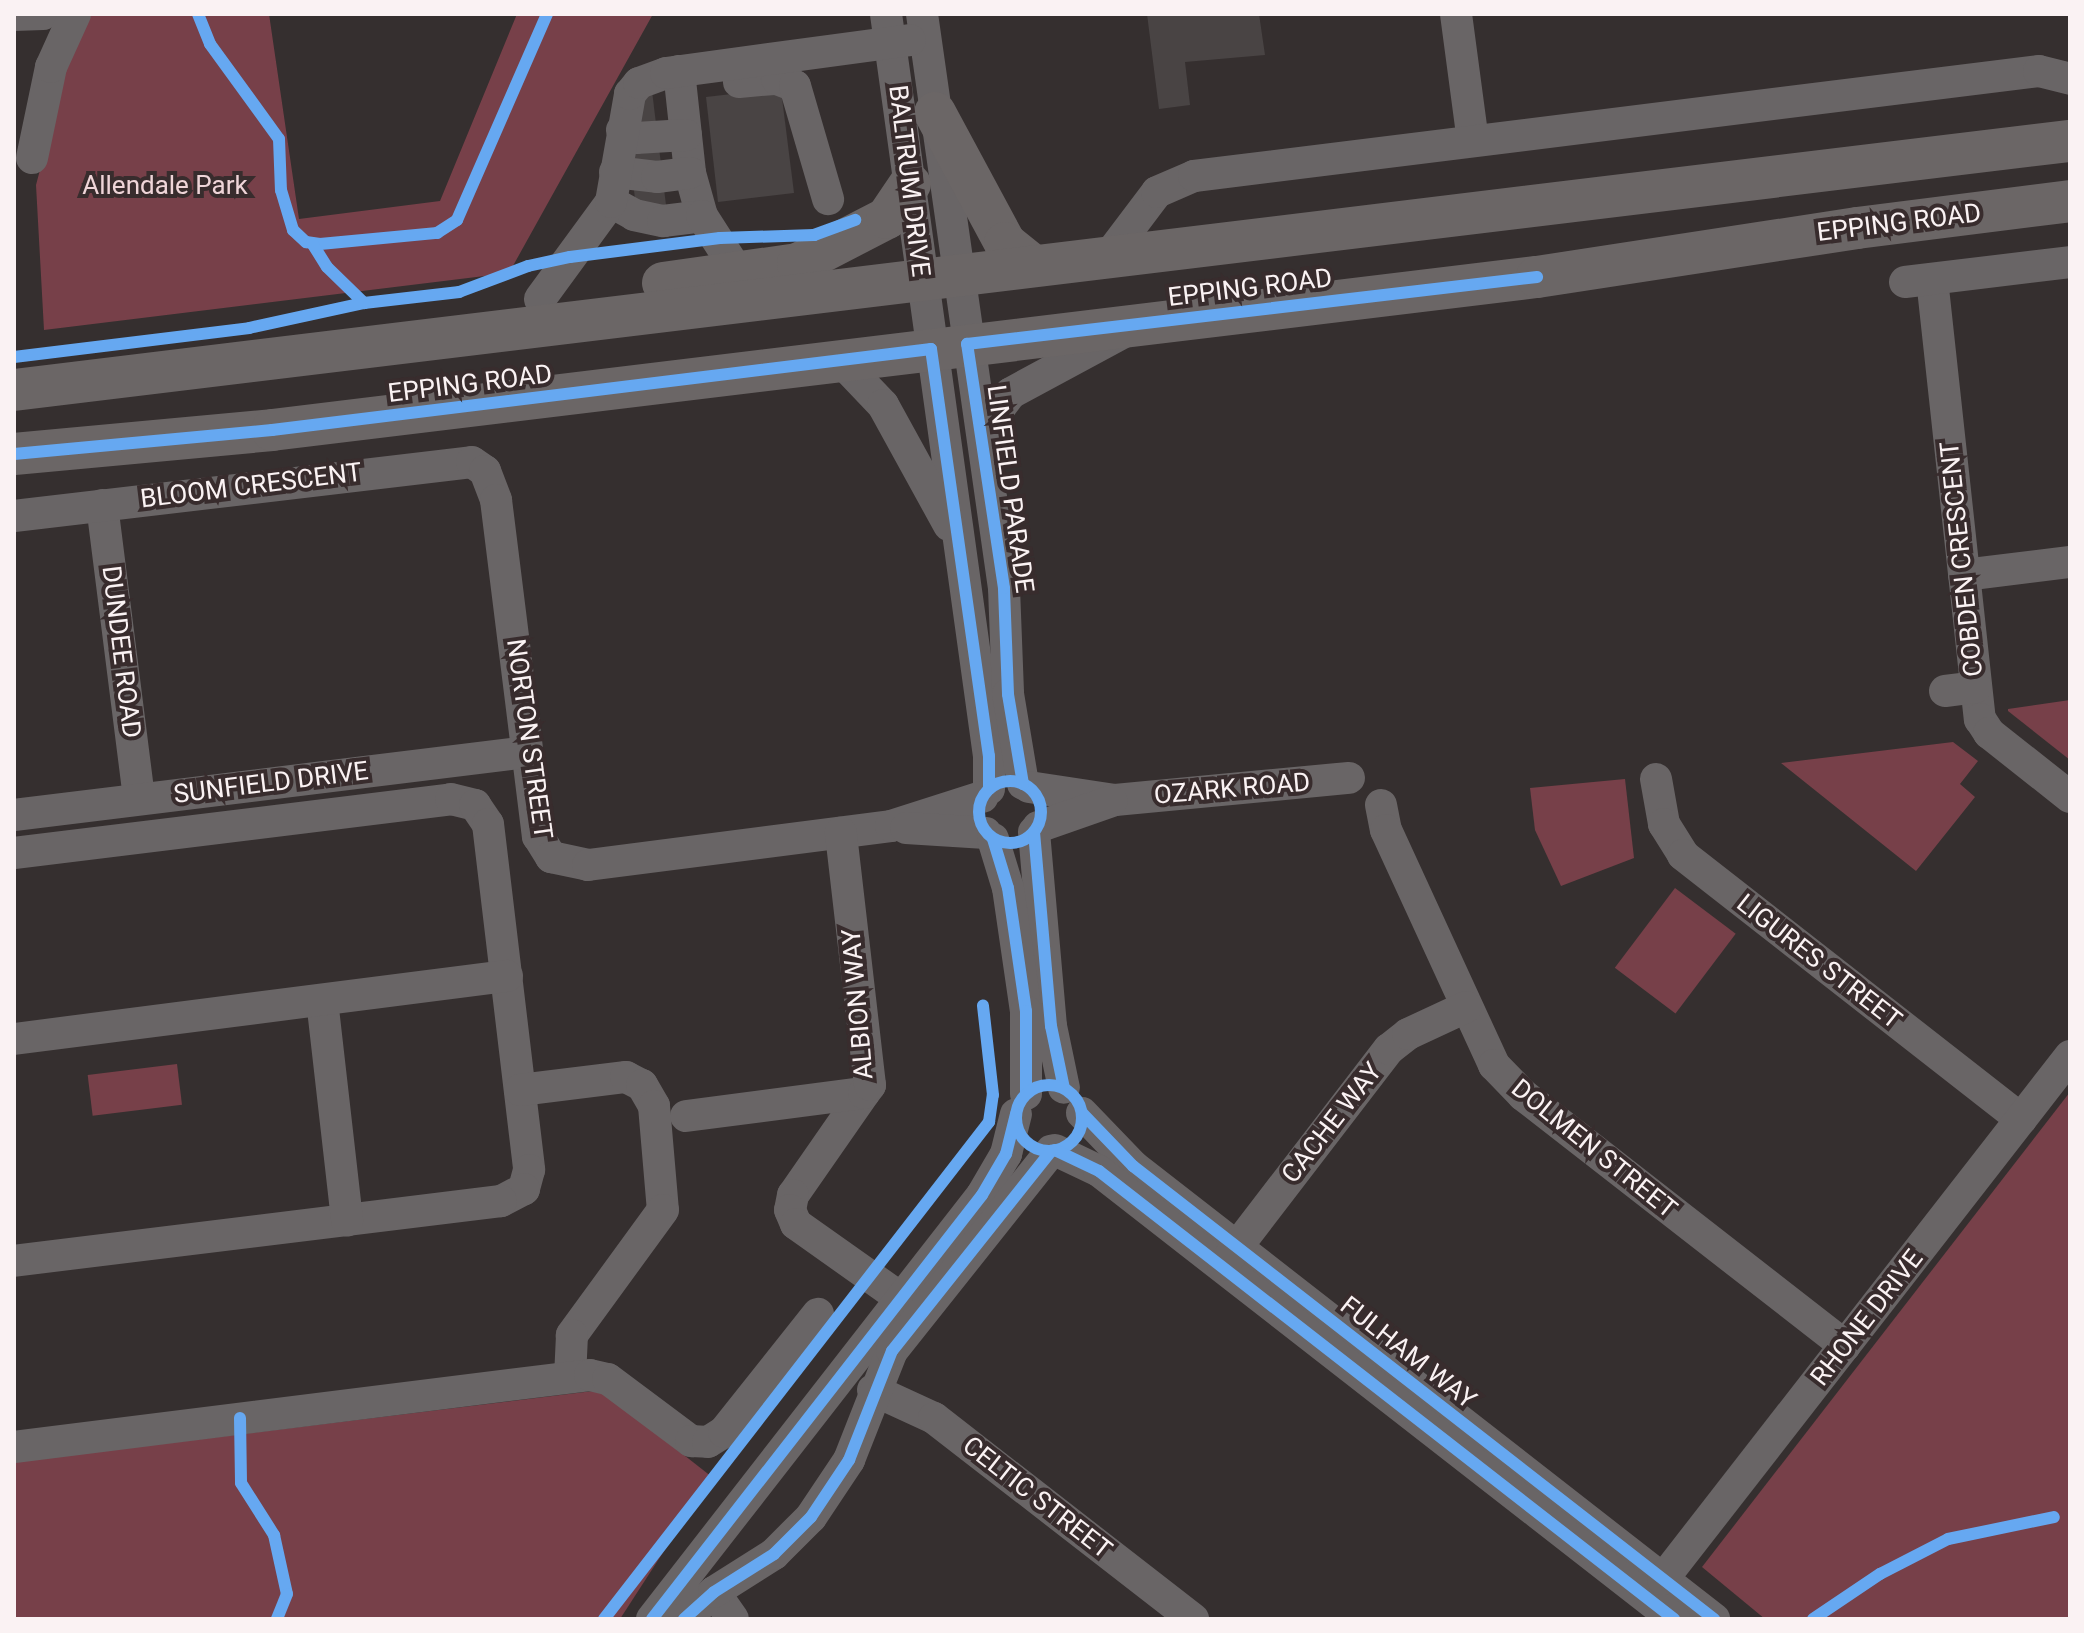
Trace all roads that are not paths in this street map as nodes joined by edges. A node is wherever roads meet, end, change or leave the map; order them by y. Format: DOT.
graph roads {
  1 [pos="43,14"];
  2 [pos="75,14"];
  3 [pos="1456,14"];
  4 [pos="14,15"];
  5 [pos="923,26"];
  6 [pos="888,28"];
  7 [pos="712,66"];
  8 [pos="679,71"];
  9 [pos="2070,79"];
  10 [pos="935,113"];
  11 [pos="622,130"];
  12 [pos="686,135"];
  13 [pos="1473,141"];
  14 [pos="2070,141"];
  15 [pos="32,158"];
  16 [pos="690,173"];
  17 [pos="910,184"];
  18 [pos="613,187"];
  19 [pos="828,199"];
  20 [pos="2070,201"];
  21 [pos="702,216"];
  22 [pos="1108,257"];
  23 [pos="2070,262"];
  24 [pos="1033,266"];
  25 [pos="940,278"];
  26 [pos="753,286"];
  27 [pos="540,299"];
  28 [pos="1142,323"];
  29 [pos="949,346"];
  30 [pos="840,360"];
  31 [pos="251,361"];
  32 [pos="14,390"];
  33 [pos="984,453"];
  34 [pos="14,454"];
  35 [pos="485,471"];
  36 [pos="102,505"];
  37 [pos="14,516"];
  38 [pos="959,541"];
  39 [pos="2070,562"];
  40 [pos="1964,575"];
  41 [pos="527,752"];
  42 [pos="1349,778"];
  43 [pos="1656,779"];
  44 [pos="1026,786"];
  45 [pos="985,793"];
  46 [pos="2070,797"];
  47 [pos="139,799"];
  48 [pos="1115,800"];
  49 [pos="1381,805"];
  50 [pos="14,815"];
  51 [pos="891,826"];
  52 [pos="1036,830"];
  53 [pos="841,833"];
  54 [pos="989,836"];
  55 [pos="14,853"];
  56 [pos="507,976"];
  57 [pos="322,1000"];
  58 [pos="1466,1007"];
  59 [pos="14,1039"];
  60 [pos="2070,1056"];
  61 [pos="520,1090"];
  62 [pos="864,1093"];
  63 [pos="1073,1100"];
  64 [pos="1021,1104"];
  65 [pos="686,1116"];
  66 [pos="2021,1119"];
  67 [pos="1053,1151"];
  68 [pos="347,1221"];
  69 [pos="1228,1257"];
  70 [pos="14,1261"];
  71 [pos="902,1299"];
  72 [pos="818,1314"];
  73 [pos="1845,1346"];
  74 [pos="570,1377"];
  75 [pos="873,1390"];
  76 [pos="14,1447"];
  77 [pos="714,1592"];
  78 [pos="1648,1599"];
  79 [pos="652,1619"];
  80 [pos="684,1619"];
  81 [pos="733,1619"];
  82 [pos="1193,1619"];
  83 [pos="1674,1619"];
  84 [pos="1714,1619"];
  1 -- 4 [label="street"];
  2 -- 15 [label="street"];
  3 -- 13 [label="street"];
  5 -- 6 [label="street"];
  5 -- 10 [label="street, BALTRUM DRIVE"];
  6 -- 7 [label="street"];
  6 -- 17 [label="street, BALTRUM DRIVE"];
  7 -- 8 [label="street"];
  7 -- 19 [label="street"];
  8 -- 11 [label="street"];
  8 -- 12 [label="street"];
  9 -- 13 [label="street"];
  10 -- 24 [label="main road"];
  10 -- 25 [label="street, BALTRUM DRIVE"];
  11 -- 12 [label="street"];
  11 -- 18 [label="street"];
  12 -- 16 [label="street"];
  13 -- 22 [label="street"];
  14 -- 22 [label="main road, EPPING ROAD"];
  16 -- 18 [label="street"];
  16 -- 21 [label="street"];
  17 -- 25 [label="street, BALTRUM DRIVE"];
  17 -- 26 [label="main road"];
  18 -- 21 [label="street"];
  18 -- 27 [label="street"];
  20 -- 28 [label="main road, EPPING ROAD"];
  21 -- 26 [label="street"];
  22 -- 24 [label="main road, EPPING ROAD"];
  23 -- 40 [label="street, COBDEN CRESCENT"];
  24 -- 25 [label="main road, EPPING ROAD"];
  25 -- 26 [label="main road, EPPING ROAD"];
  25 -- 29 [label="street, BALTRUM DRIVE"];
  26 -- 27 [label="main road"];
  26 -- 31 [label="main road, EPPING ROAD"];
  27 -- 31 [label="main road"];
  28 -- 29 [label="main road, EPPING ROAD"];
  28 -- 33 [label="street"];
  29 -- 30 [label="main road, EPPING ROAD"];
  29 -- 33 [label="street, LINFIELD PARADE"];
  29 -- 38 [label="street"];
  30 -- 34 [label="main road, EPPING ROAD"];
  30 -- 38 [label="street"];
  31 -- 32 [label="main road, EPPING ROAD"];
  33 -- 44 [label="street, LINFIELD PARADE"];
  35 -- 36 [label="street, BLOOM CRESCENT"];
  35 -- 41 [label="street, NORTON STREET"];
  36 -- 37 [label="street, BLOOM CRESCENT"];
  36 -- 47 [label="street, DUNDEE ROAD"];
  38 -- 45 [label="street"];
  39 -- 40 [label="street"];
  40 -- 46 [label="street, COBDEN CRESCENT"];
  41 -- 47 [label="street, SUNFIELD DRIVE"];
  41 -- 53 [label="street, NORTON STREET"];
  42 -- 48 [label="street, OZARK ROAD"];
  43 -- 66 [label="street, LIGURES STREET"];
  44 -- 45 [label="street"];
  44 -- 48 [label="street"];
  44 -- 52 [label="street"];
  45 -- 51 [label="street, NORTON STREET"];
  45 -- 54 [label="street"];
  47 -- 50 [label="street, SUNFIELD DRIVE"];
  48 -- 52 [label="street"];
  49 -- 58 [label="street, DOLMEN STREET"];
  51 -- 53 [label="street, NORTON STREET"];
  51 -- 54 [label="street, NORTON STREET"];
  52 -- 54 [label="street"];
  52 -- 63 [label="street"];
  53 -- 62 [label="street, ALBION WAY"];
  54 -- 64 [label="street"];
  55 -- 56 [label="street"];
  56 -- 57 [label="street"];
  56 -- 61 [label="street"];
  57 -- 59 [label="street"];
  57 -- 68 [label="street"];
  58 -- 69 [label="street, CACHE WAY"];
  58 -- 73 [label="street, DOLMEN STREET"];
  60 -- 66 [label="street, RHONE DRIVE"];
  61 -- 68 [label="street"];
  61 -- 74 [label="street"];
  62 -- 65 [label="street, ALBION WAY"];
  62 -- 71 [label="street"];
  63 -- 64 [label="street"];
  63 -- 67 [label="street"];
  63 -- 69 [label="street, FULHAM WAY"];
  64 -- 67 [label="street"];
  64 -- 71 [label="street"];
  66 -- 73 [label="street, RHONE DRIVE"];
  67 -- 69 [label="street, FULHAM WAY"];
  67 -- 75 [label="street"];
  68 -- 70 [label="street"];
  69 -- 78 [label="street, FULHAM WAY"];
  71 -- 79 [label="street"];
  72 -- 74 [label="street"];
  73 -- 78 [label="street, RHONE DRIVE"];
  74 -- 76 [label="street"];
  75 -- 77 [label="street"];
  75 -- 82 [label="street, CELTIC STREET"];
  77 -- 80 [label="street"];
  77 -- 81 [label="street"];
  78 -- 83 [label="street, FULHAM WAY"];
  78 -- 84 [label="street, FULHAM WAY"];
}
